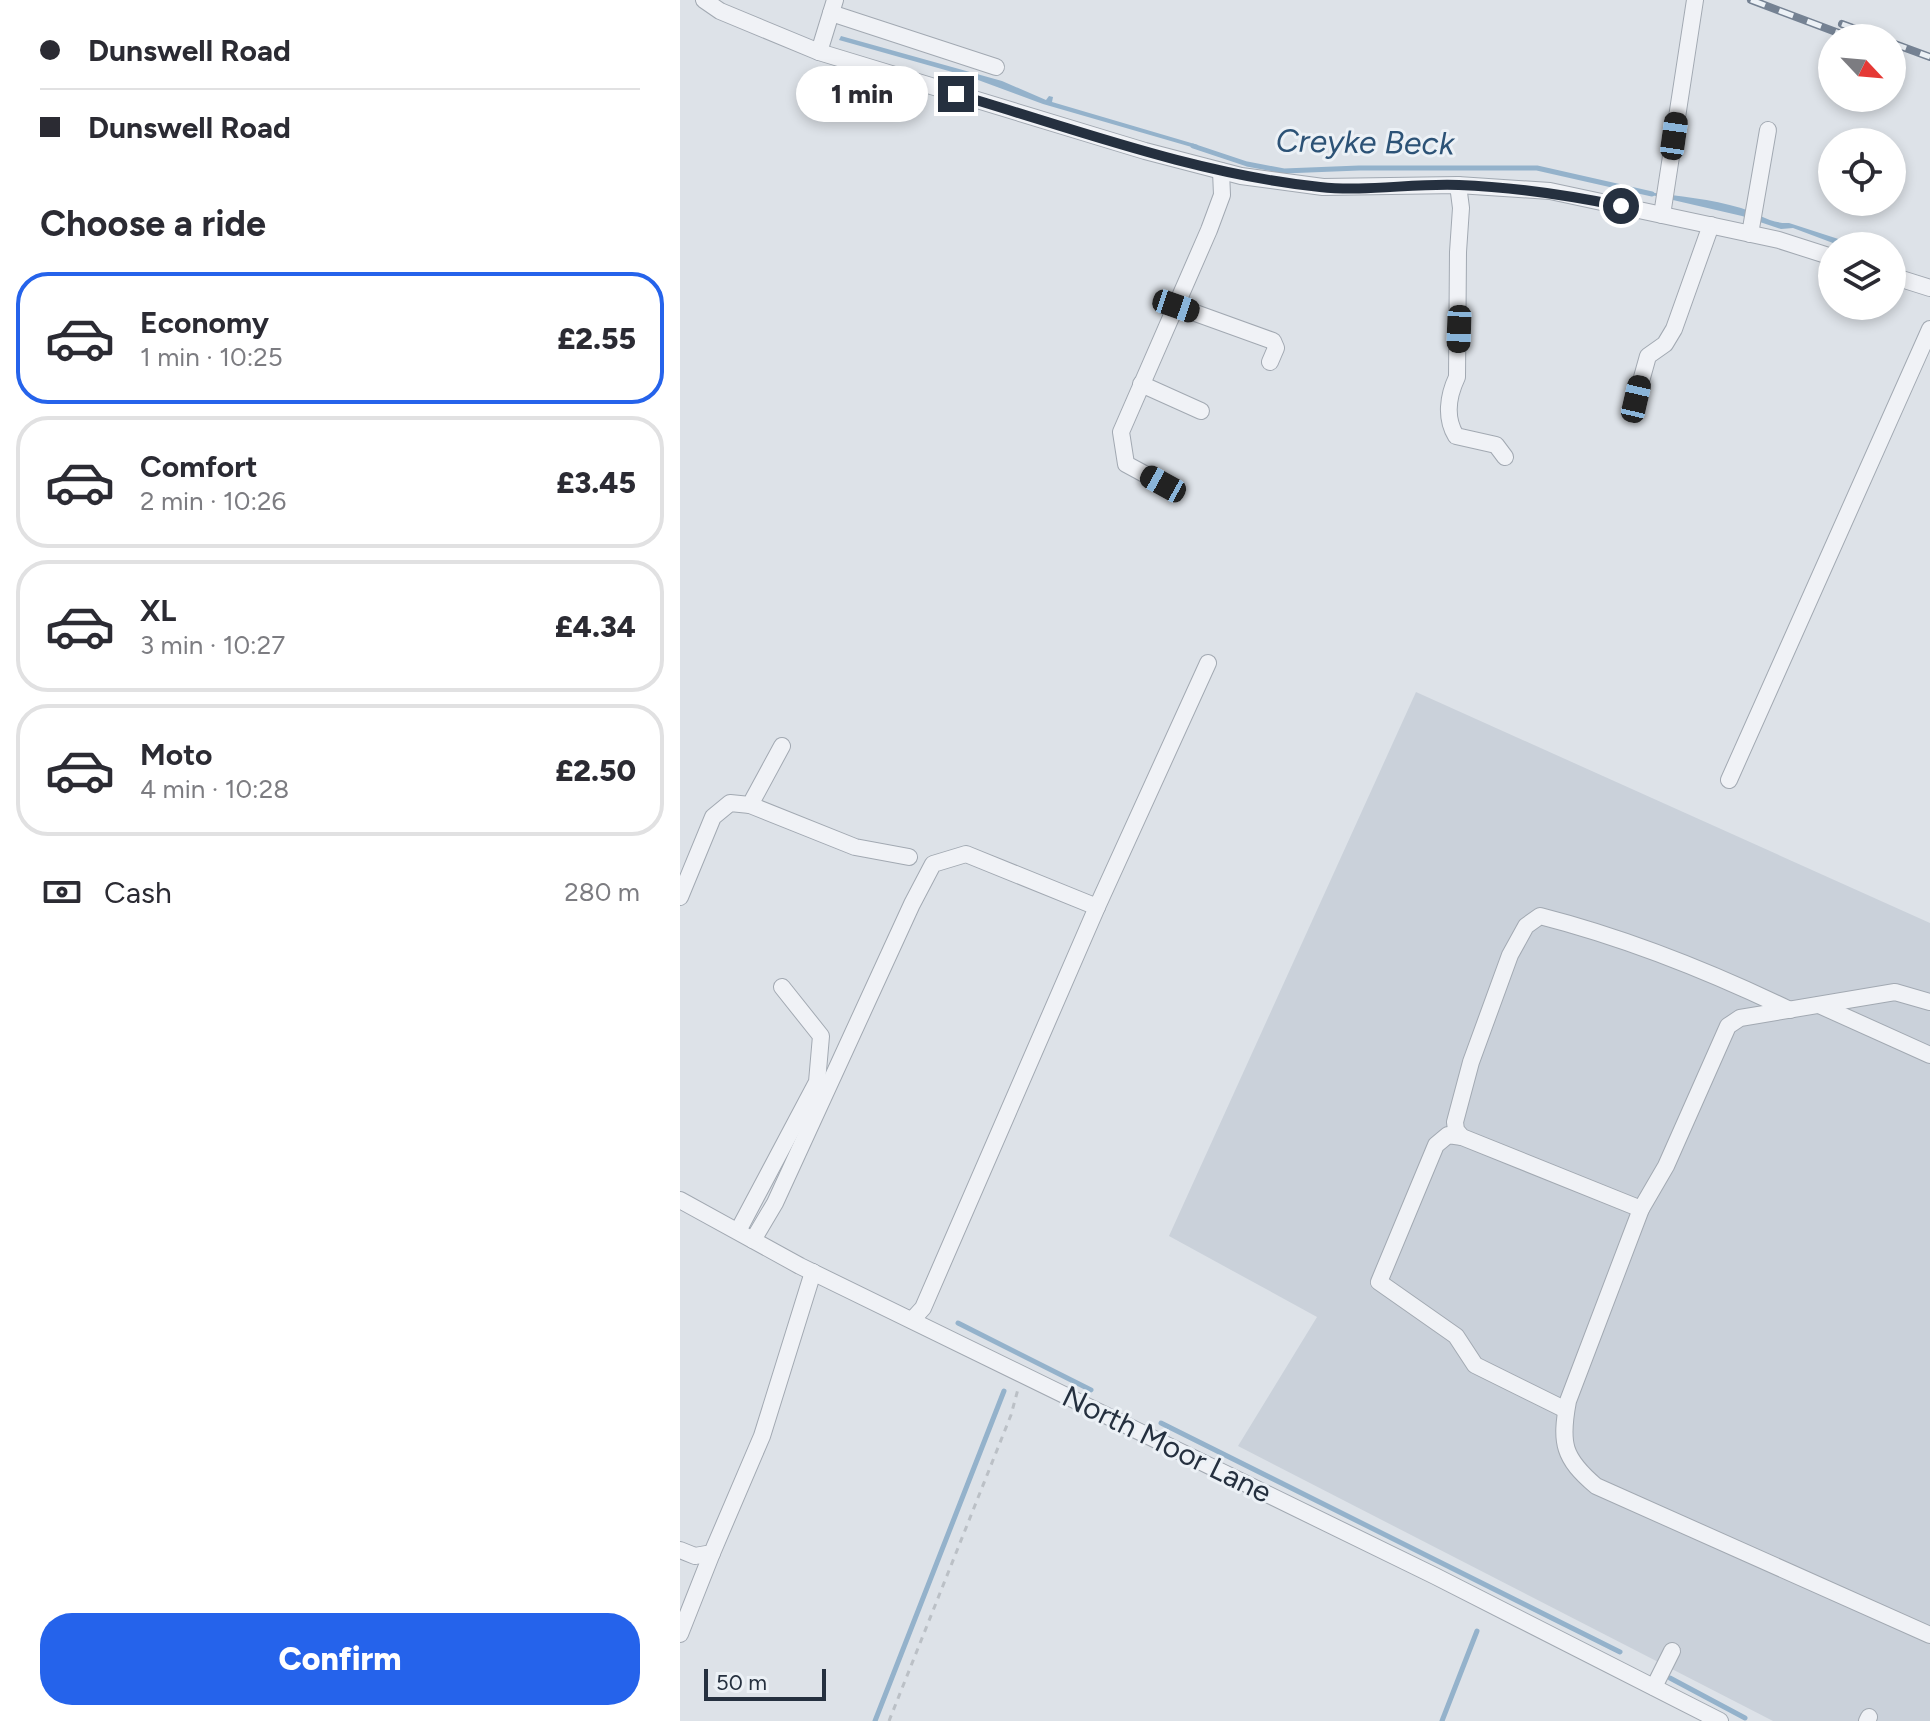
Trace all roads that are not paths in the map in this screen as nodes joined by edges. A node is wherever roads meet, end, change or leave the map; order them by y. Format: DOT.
graph roads {
  1 [pos="704,0"];
  2 [pos="1695,0"];
  3 [pos="833,7"];
  4 [pos="819,52"];
  5 [pos="996,67"];
  6 [pos="1768,130"];
  7 [pos="1221,171"];
  8 [pos="1458,185"];
  9 [pos="1664,203"];
  10 [pos="1753,223"];
  11 [pos="1711,225"];
  12 [pos="1818,251"];
  13 [pos="1906,280"];
  14 [pos="1930,288"];
  15 [pos="1176,306"];
  16 [pos="1930,329"];
  17 [pos="1270,362"];
  18 [pos="1141,384"];
  19 [pos="1636,399"];
  20 [pos="1201,411"];
  21 [pos="1505,457"];
  22 [pos="1163,484"];
  23 [pos="1208,663"];
  24 [pos="782,746"];
  25 [pos="1729,780"];
  26 [pos="750,805"];
  27 [pos="909,857"];
  28 [pos="680,897"];
  29 [pos="1097,907"];
  30 [pos="782,987"];
  31 [pos="1930,1002"];
  32 [pos="1819,1005"];
  33 [pos="1790,1010"];
  34 [pos="1930,1055"];
  35 [pos="1462,1137"];
  36 [pos="680,1200"];
  37 [pos="1641,1209"];
  38 [pos="738,1231"];
  39 [pos="753,1240"];
  40 [pos="813,1272"];
  41 [pos="912,1320"];
  42 [pos="1566,1410"];
  43 [pos="680,1550"];
  44 [pos="712,1553"];
  45 [pos="680,1634"];
  46 [pos="1930,1635"];
  47 [pos="1672,1651"];
  48 [pos="1654,1687"];
  49 [pos="1720,1721"];
  1 -- 4 [label="street"];
  2 -- 9 [label="street"];
  3 -- 4 [label="street"];
  3 -- 5 [label="street"];
  4 -- 7 [label="street"];
  6 -- 10 [label="street"];
  7 -- 8 [label="street"];
  7 -- 15 [label="street"];
  8 -- 9 [label="street"];
  8 -- 21 [label="street"];
  9 -- 11 [label="street"];
  10 -- 11 [label="street"];
  10 -- 12 [label="street"];
  11 -- 19 [label="street"];
  13 -- 14 [label="street"];
  15 -- 17 [label="street"];
  15 -- 18 [label="street"];
  16 -- 25 [label="street"];
  18 -- 20 [label="street"];
  18 -- 22 [label="street"];
  23 -- 29 [label="street"];
  24 -- 26 [label="street"];
  26 -- 27 [label="street"];
  26 -- 28 [label="street"];
  29 -- 39 [label="street"];
  29 -- 41 [label="street"];
  30 -- 38 [label="street"];
  31 -- 32 [label="street"];
  32 -- 33 [label="street"];
  32 -- 34 [label="street"];
  33 -- 35 [label="street"];
  33 -- 37 [label="street"];
  35 -- 37 [label="street"];
  35 -- 42 [label="street"];
  36 -- 38 [label="street, North Moor Lane"];
  37 -- 42 [label="street"];
  38 -- 39 [label="street, North Moor Lane"];
  39 -- 40 [label="street, North Moor Lane"];
  40 -- 41 [label="street, North Moor Lane"];
  40 -- 44 [label="street"];
  41 -- 48 [label="street, North Moor Lane"];
  42 -- 46 [label="street"];
  43 -- 44 [label="street"];
  44 -- 45 [label="street"];
  47 -- 48 [label="street"];
  48 -- 49 [label="street, North Moor Lane"];
}
